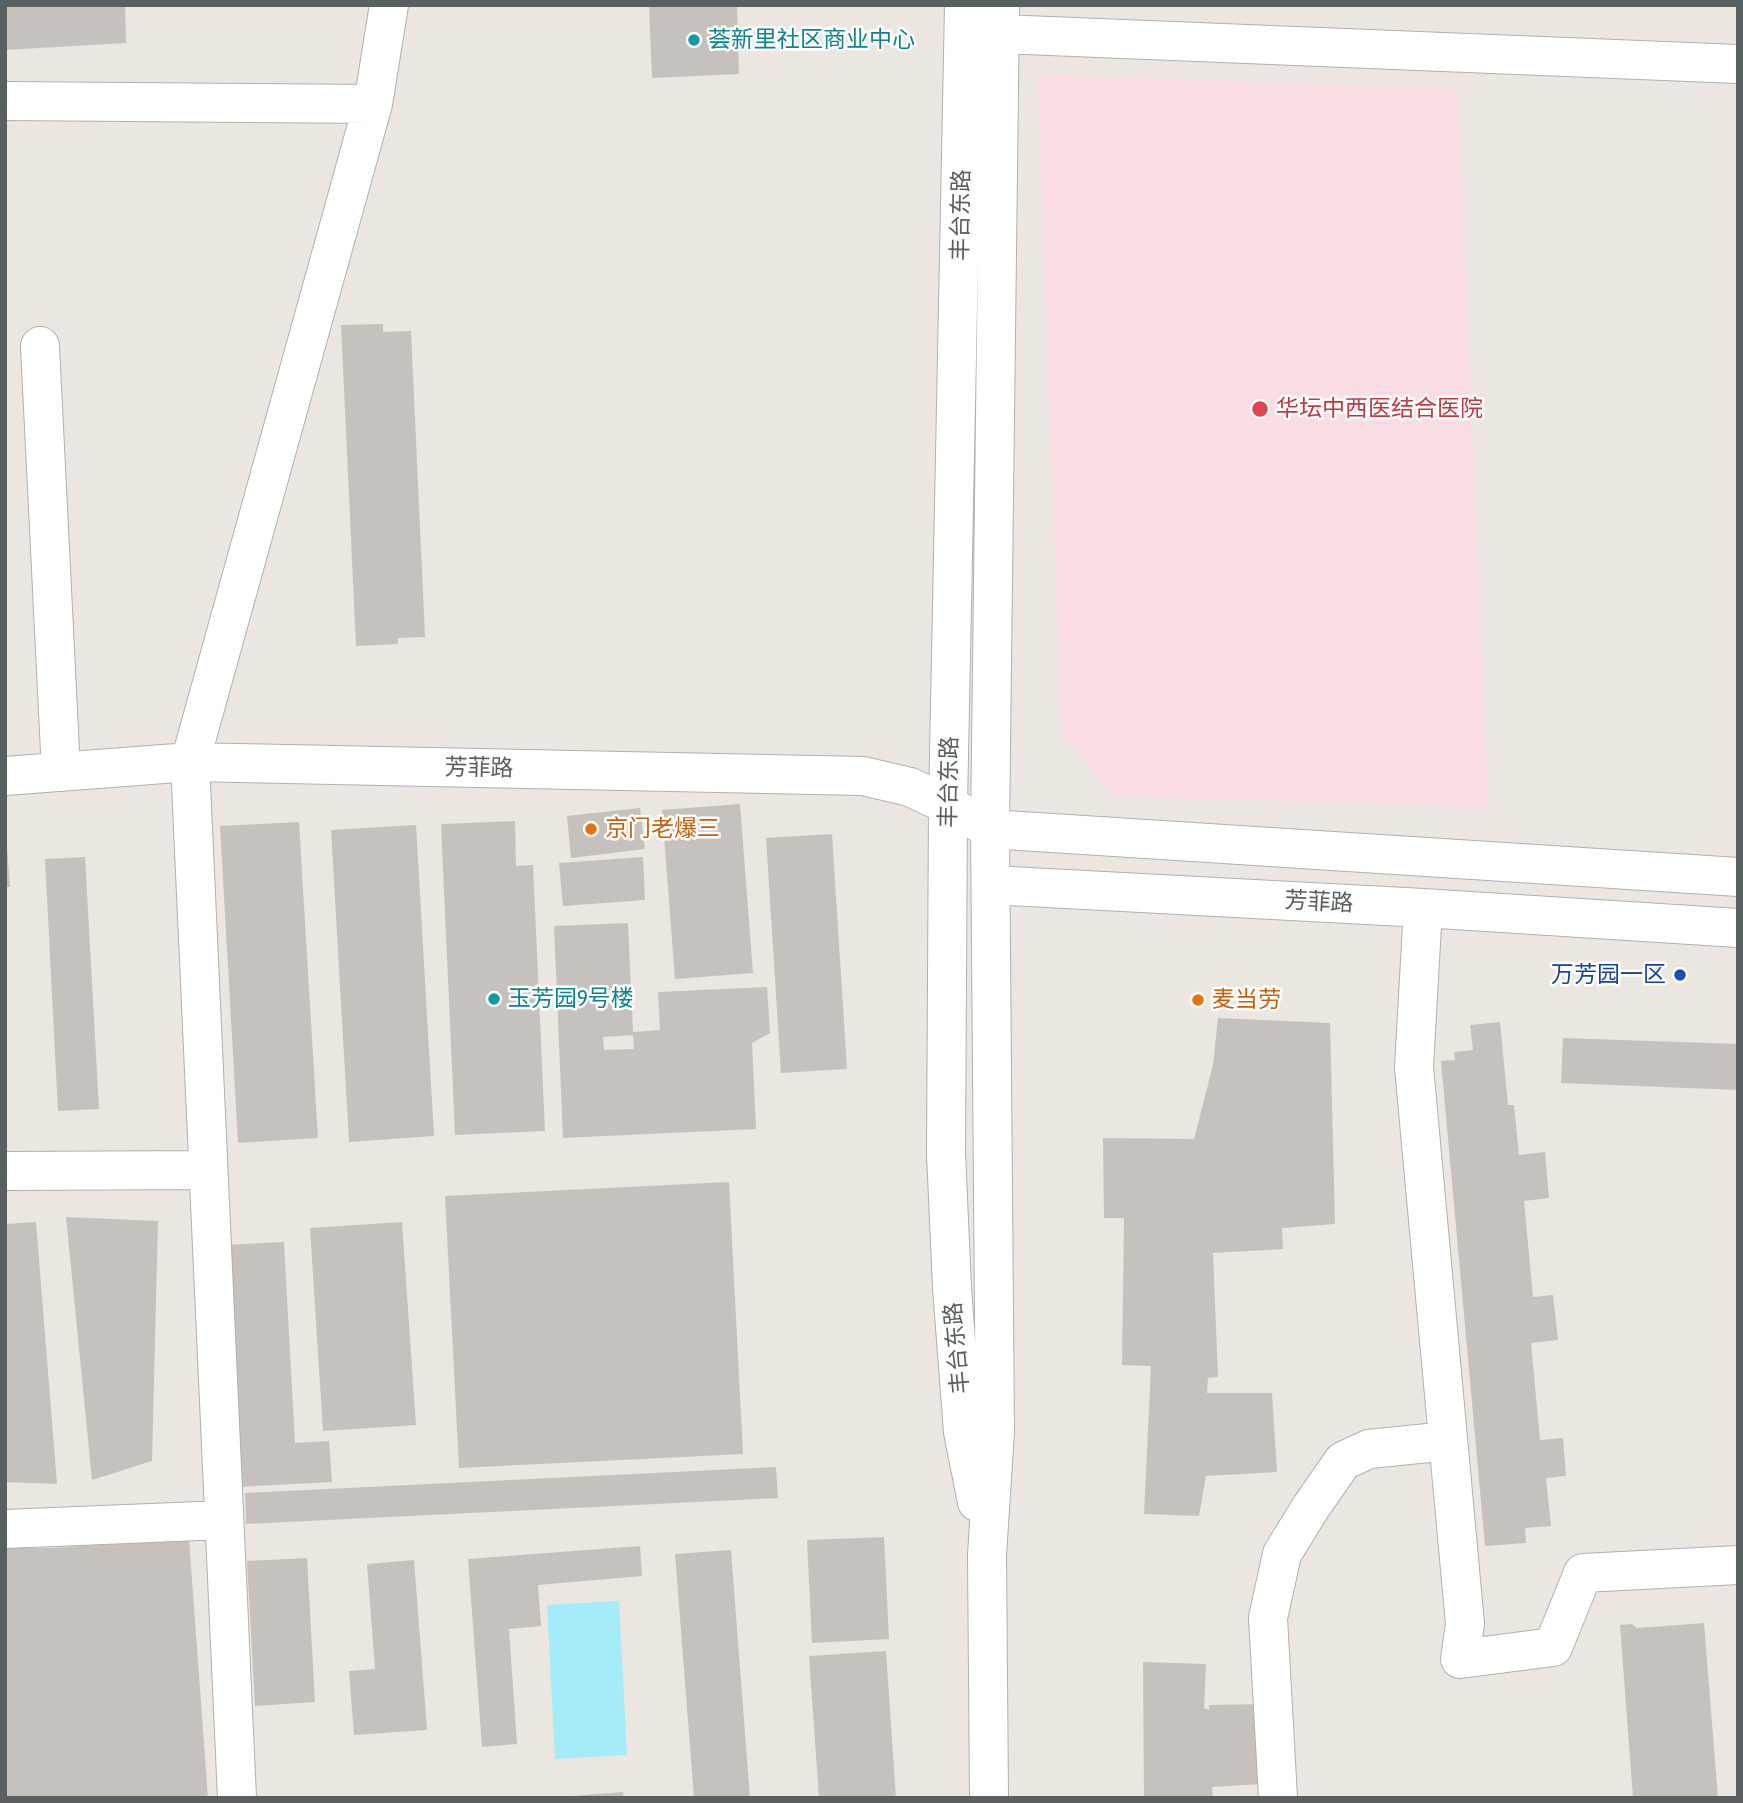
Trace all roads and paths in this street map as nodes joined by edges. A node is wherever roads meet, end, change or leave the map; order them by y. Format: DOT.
graph roads {
  1 [pos="389,5"];
  2 [pos="964,19"];
  3 [pos="1000,20"];
  4 [pos="1738,64"];
  5 [pos="5,101"];
  6 [pos="373,104"];
  7 [pos="40,346"];
  8 [pos="190,762"];
  9 [pos="61,772"];
  10 [pos="5,776"];
  11 [pos="948,805"];
  12 [pos="990,829"];
  13 [pos="1738,877"];
  14 [pos="991,885"];
  15 [pos="1423,908"];
  16 [pos="1738,928"];
  17 [pos="208,1170"];
  18 [pos="5,1171"];
  19 [pos="1448,1441"];
  20 [pos="224,1520"];
  21 [pos="5,1529"];
  22 [pos="987,1555"];
  23 [pos="1738,1566"];
  24 [pos="237,1798"];
  25 [pos="989,1798"];
  26 [pos="1278,1798"];
  1 -- 6 [label="street"];
  2 -- 3 [label="street"];
  2 -- 11 [label="street, 丰台东路"];
  3 -- 4 [label="street"];
  3 -- 12 [label="street, 丰台东路"];
  5 -- 6 [label="street"];
  6 -- 8 [label="street"];
  7 -- 9 [label="street"];
  8 -- 9 [label="street, 芳菲路"];
  8 -- 11 [label="street, 芳菲路"];
  8 -- 17 [label="street"];
  9 -- 10 [label="street, 芳菲路"];
  11 -- 12 [label="street, 芳菲路"];
  11 -- 14 [label="street"];
  11 -- 22 [label="street, 丰台东路"];
  12 -- 13 [label="street, 芳菲路"];
  12 -- 14 [label="street, 丰台东路"];
  14 -- 15 [label="street, 芳菲路"];
  14 -- 22 [label="street, 丰台东路"];
  15 -- 16 [label="street, 芳菲路"];
  15 -- 19 [label="street"];
  17 -- 18 [label="street"];
  17 -- 20 [label="street"];
  19 -- 23 [label="street"];
  19 -- 26 [label="street"];
  20 -- 21 [label="street"];
  20 -- 24 [label="street"];
  22 -- 25 [label="street, 丰台东路"];
}
